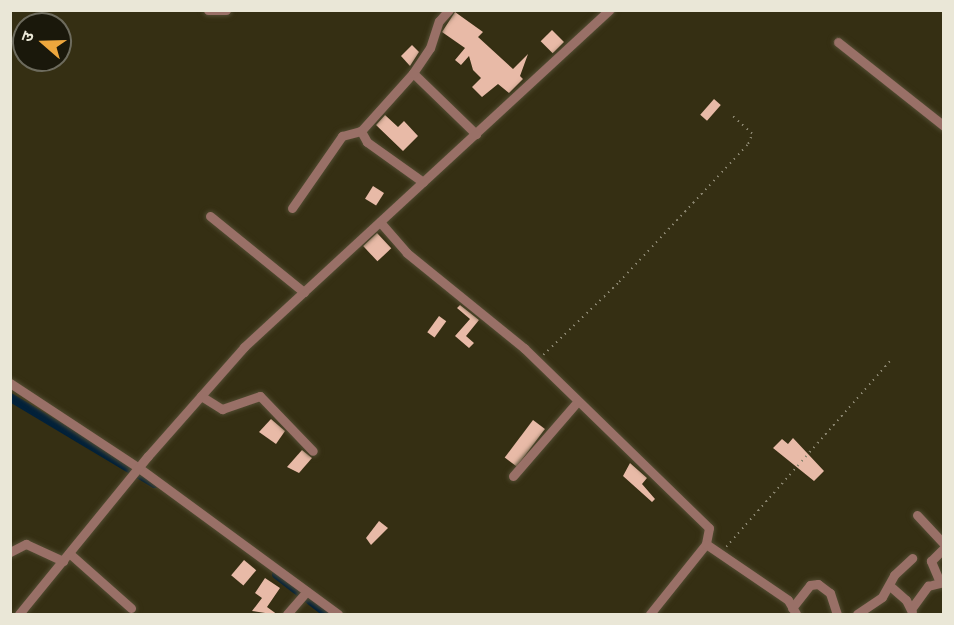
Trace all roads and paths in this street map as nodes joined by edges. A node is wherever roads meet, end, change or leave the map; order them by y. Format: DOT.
graph roads {
  1 [pos="208,10"];
  2 [pos="226,10"];
  3 [pos="449,10"];
  4 [pos="609,10"];
  5 [pos="838,42"];
  6 [pos="413,72"];
  7 [pos="731,115"];
  8 [pos="944,126"];
  9 [pos="362,130"];
  10 [pos="476,134"];
  11 [pos="423,182"];
  12 [pos="292,208"];
  13 [pos="210,216"];
  14 [pos="380,222"];
  15 [pos="304,292"];
  16 [pos="890,361"];
  17 [pos="536,362"];
  18 [pos="10,383"];
  19 [pos="201,396"];
  20 [pos="577,402"];
  21 [pos="313,451"];
  22 [pos="136,471"];
  23 [pos="513,476"];
  24 [pos="917,515"];
  25 [pos="706,544"];
  26 [pos="943,549"];
  27 [pos="10,552"];
  28 [pos="720,554"];
  29 [pos="66,557"];
  30 [pos="912,558"];
  31 [pos="941,581"];
  32 [pos="890,586"];
  33 [pos="304,594"];
  34 [pos="131,608"];
  35 [pos="794,611"];
  36 [pos="912,612"];
  37 [pos="24,613"];
  38 [pos="287,615"];
  39 [pos="338,615"];
  40 [pos="650,615"];
  41 [pos="837,615"];
  42 [pos="857,615"];
  1 -- 2 [label="street"];
  3 -- 6 [label="street"];
  4 -- 10 [label="street"];
  5 -- 8 [label="street"];
  6 -- 9 [label="street"];
  6 -- 10 [label="street"];
  7 -- 17 [label="path"];
  9 -- 11 [label="street"];
  9 -- 12 [label="street"];
  10 -- 11 [label="street"];
  11 -- 14 [label="street"];
  13 -- 15 [label="street"];
  14 -- 15 [label="street"];
  14 -- 17 [label="street"];
  15 -- 19 [label="street"];
  16 -- 28 [label="path"];
  17 -- 20 [label="street"];
  18 -- 22 [label="street"];
  19 -- 21 [label="street"];
  19 -- 22 [label="street"];
  20 -- 23 [label="street"];
  20 -- 25 [label="street"];
  22 -- 29 [label="street"];
  22 -- 33 [label="street"];
  24 -- 26 [label="street"];
  25 -- 28 [label="street"];
  25 -- 40 [label="street"];
  26 -- 31 [label="street"];
  27 -- 29 [label="street"];
  28 -- 35 [label="street"];
  29 -- 34 [label="street"];
  29 -- 37 [label="street"];
  30 -- 32 [label="street"];
  31 -- 36 [label="street"];
  32 -- 36 [label="street"];
  32 -- 42 [label="street"];
  33 -- 38 [label="street"];
  33 -- 39 [label="street"];
  35 -- 41 [label="street"];
}
